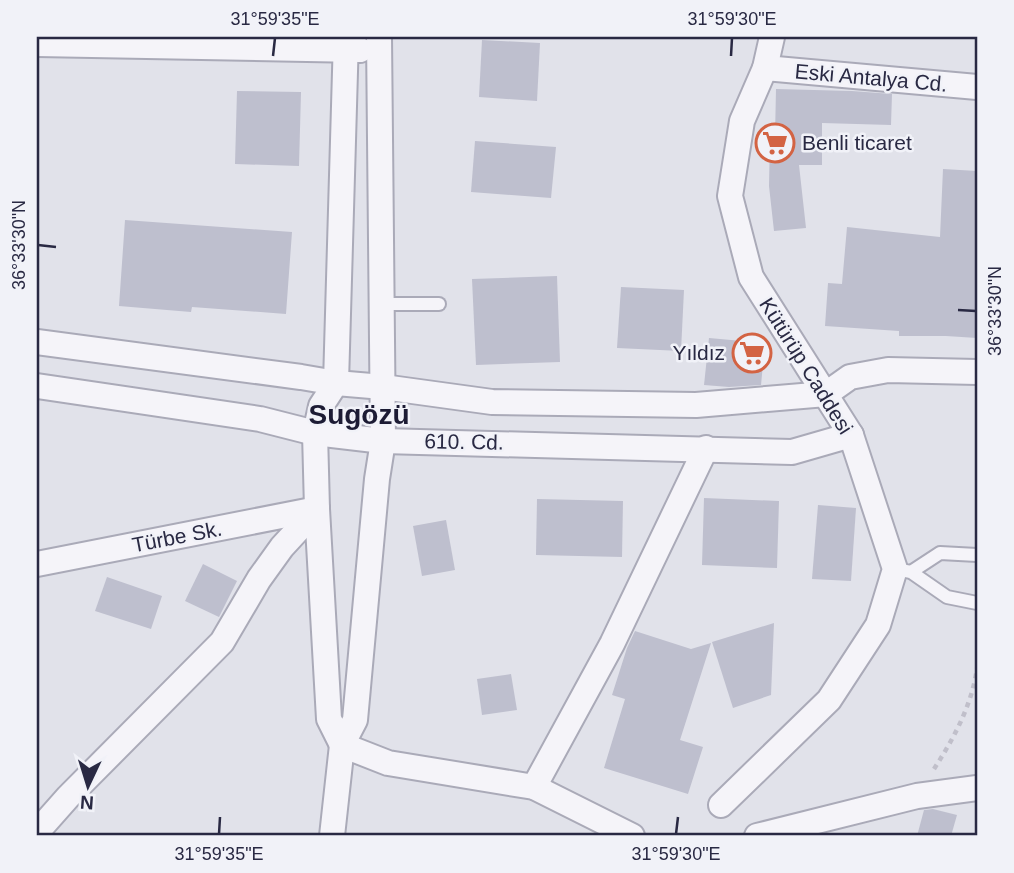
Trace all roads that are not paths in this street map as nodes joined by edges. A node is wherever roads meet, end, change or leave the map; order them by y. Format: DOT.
graph roads {
  1 [pos="772,37"];
  2 [pos="346,43"];
  3 [pos="378,43"];
  4 [pos="37,44"];
  5 [pos="765,68"];
  6 [pos="977,87"];
  7 [pos="380,303"];
  8 [pos="439,304"];
  9 [pos="37,342"];
  10 [pos="977,372"];
  11 [pos="336,383"];
  12 [pos="37,386"];
  13 [pos="383,387"];
  14 [pos="826,394"];
  15 [pos="315,433"];
  16 [pos="851,435"];
  17 [pos="383,440"];
  18 [pos="706,448"];
  19 [pos="317,509"];
  20 [pos="977,555"];
  21 [pos="37,564"];
  22 [pos="903,571"];
  23 [pos="977,603"];
  24 [pos="342,746"];
  25 [pos="534,787"];
  26 [pos="977,788"];
  27 [pos="721,805"];
  28 [pos="37,832"];
  29 [pos="332,836"];
  30 [pos="632,836"];
  31 [pos="757,836"];
  1 -- 5 [label="street, Kütürüp Caddesi"];
  2 -- 3 [label="street"];
  2 -- 4 [label="street"];
  2 -- 11 [label="street"];
  3 -- 7 [label="street"];
  5 -- 6 [label="street, Eski Antalya Cd."];
  5 -- 14 [label="street, Kütürüp Caddesi"];
  7 -- 8 [label="lane"];
  7 -- 13 [label="street"];
  9 -- 11 [label="street, 610. Cd."];
  10 -- 14 [label="street"];
  11 -- 13 [label="street, 610. Cd."];
  11 -- 15 [label="street"];
  12 -- 15 [label="street, 610. Cd."];
  13 -- 14 [label="street, 610. Cd."];
  13 -- 17 [label="street"];
  14 -- 16 [label="street, Kütürüp Caddesi"];
  15 -- 17 [label="street, 610. Cd."];
  15 -- 19 [label="street"];
  16 -- 18 [label="street, 610. Cd."];
  16 -- 22 [label="street, Kütürüp Caddesi"];
  17 -- 18 [label="street, 610. Cd."];
  17 -- 24 [label="street"];
  18 -- 25 [label="street"];
  19 -- 21 [label="street, Türbe Sk."];
  19 -- 24 [label="street"];
  19 -- 28 [label="street"];
  20 -- 22 [label="lane"];
  22 -- 23 [label="lane"];
  22 -- 27 [label="street"];
  24 -- 25 [label="street"];
  24 -- 29 [label="street"];
  25 -- 30 [label="street"];
  26 -- 31 [label="street"];
}
